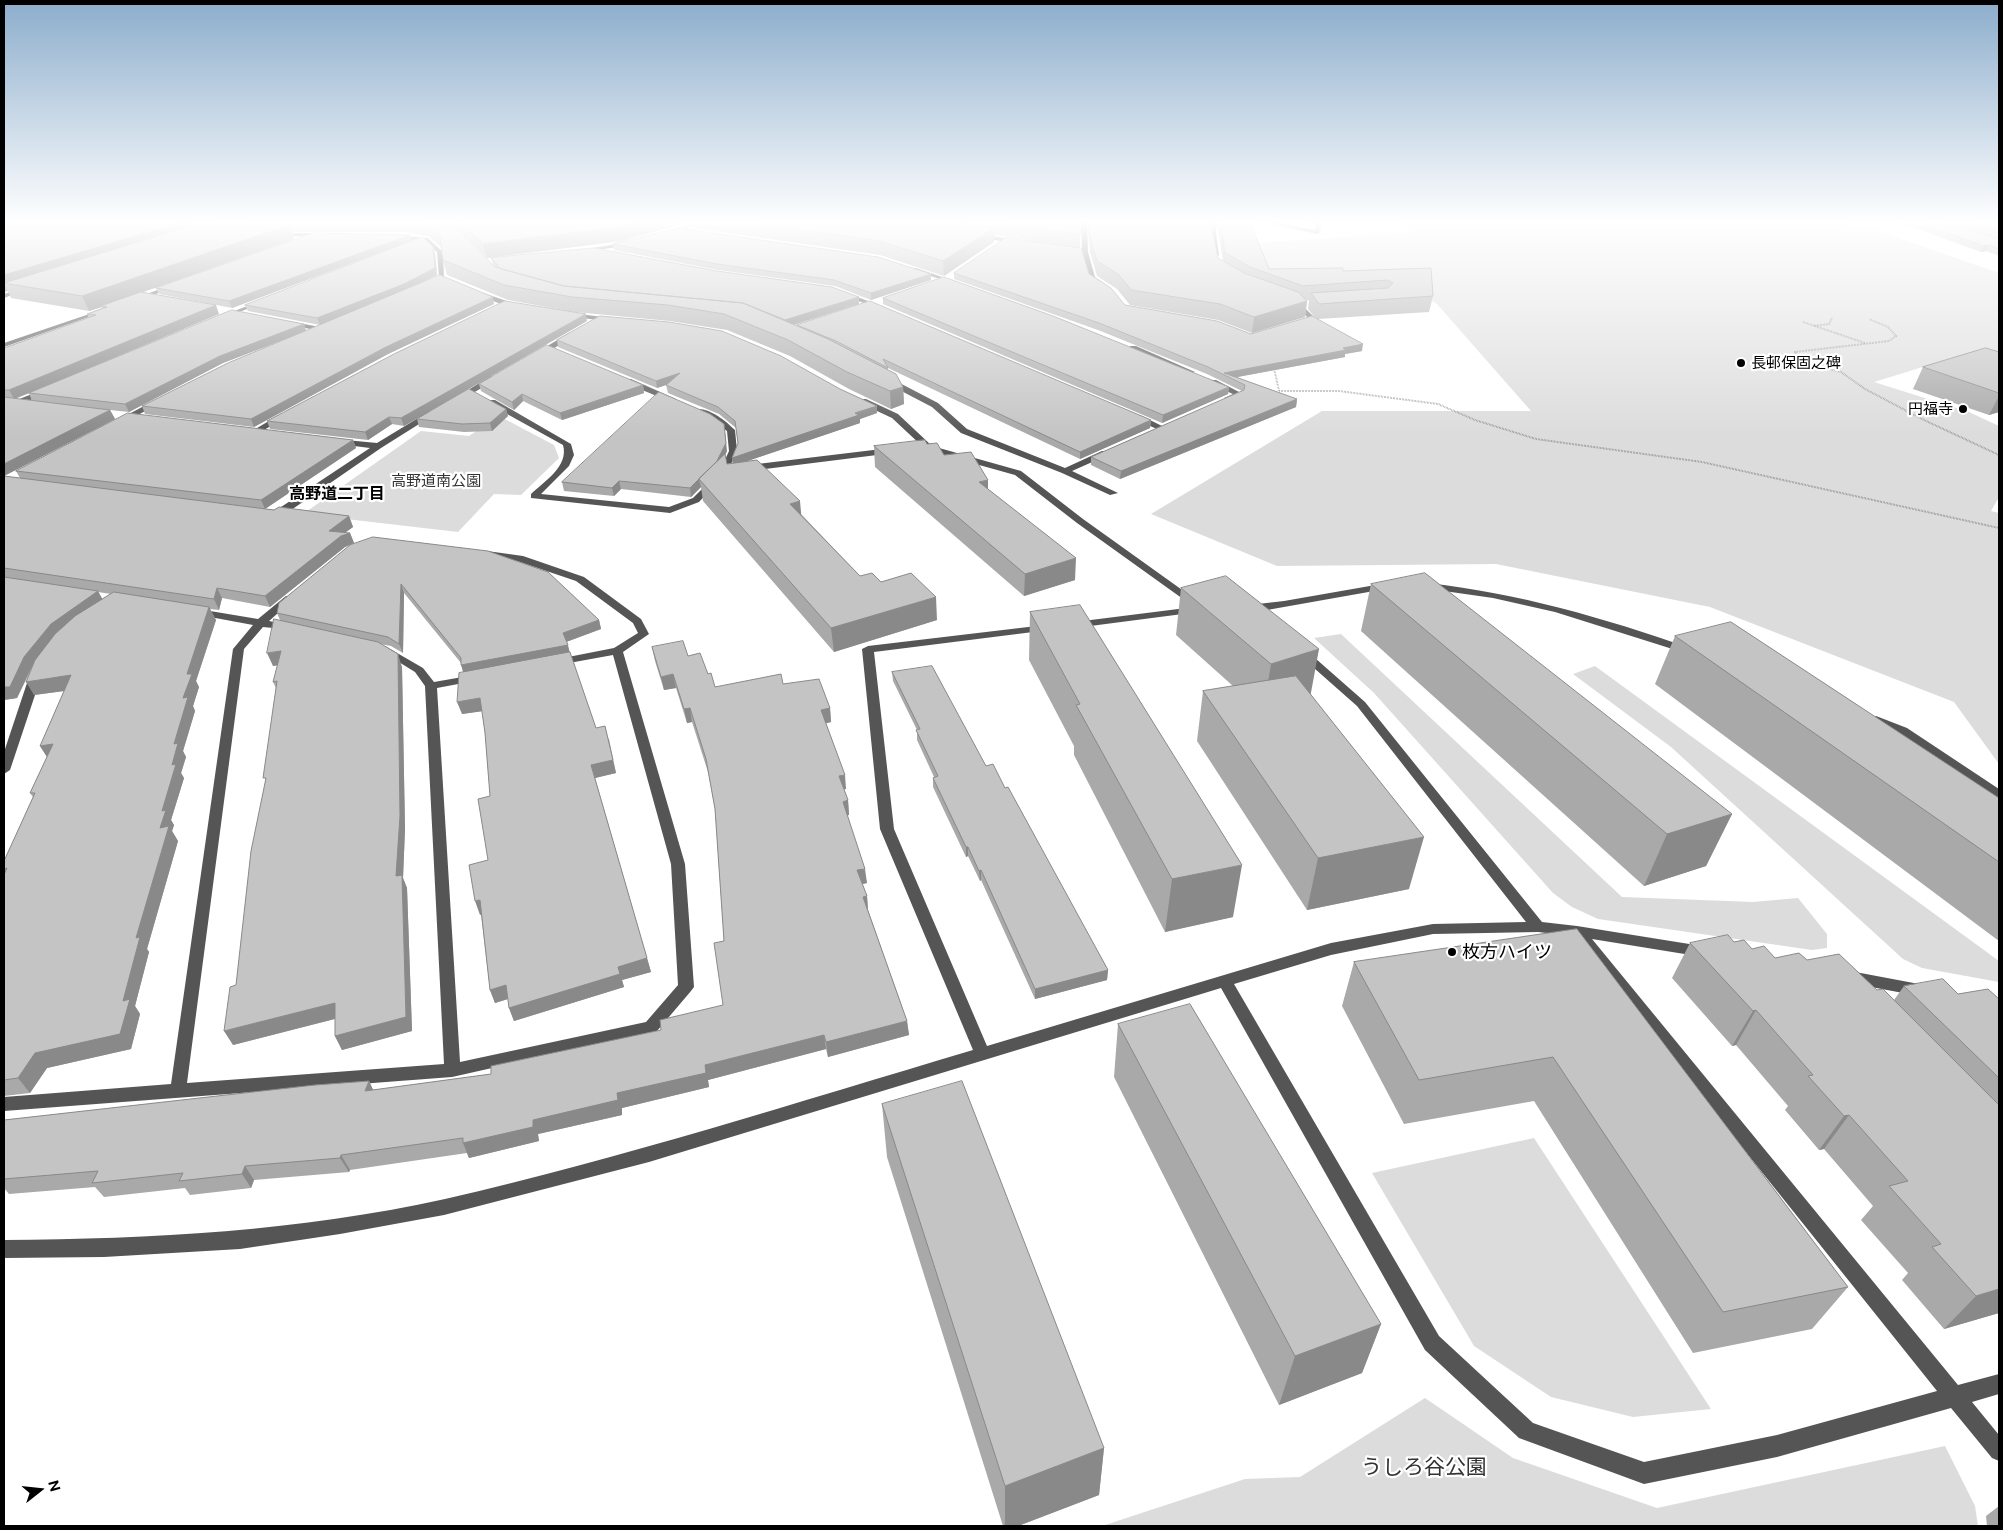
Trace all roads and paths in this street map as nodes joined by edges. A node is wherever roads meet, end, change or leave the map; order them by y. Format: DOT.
graph roads {
  1 [pos="153,293"];
  2 [pos="480,293"];
  3 [pos="843,293"];
  4 [pos="145,296"];
  5 [pos="1280,298"];
  6 [pos="269,299"];
  7 [pos="164,300"];
  8 [pos="881,301"];
  9 [pos="126,303"];
  10 [pos="505,304"];
  11 [pos="872,304"];
  12 [pos="1308,304"];
  13 [pos="1298,305"];
  14 [pos="522,307"];
  15 [pos="496,308"];
  16 [pos="107,309"];
  17 [pos="213,309"];
  18 [pos="854,309"];
  19 [pos="890,312"];
  20 [pos="232,313"];
  21 [pos="558,313"];
  22 [pos="252,316"];
  23 [pos="601,318"];
  24 [pos="1832,318"];
  25 [pos="1869,319"];
  26 [pos="214,320"];
  27 [pos="620,320"];
  28 [pos="281,322"];
  29 [pos="1803,322"];
  30 [pos="328,325"];
  31 [pos="1297,325"];
  32 [pos="1811,326"];
  33 [pos="320,329"];
  34 [pos="301,336"];
  35 [pos="1124,344"];
  36 [pos="1868,344"];
  37 [pos="4,345"];
  38 [pos="550,348"];
  39 [pos="559,351"];
  40 [pos="532,357"];
  41 [pos="1798,361"];
  42 [pos="1272,362"];
  43 [pos="1756,366"];
  44 [pos="506,371"];
  45 [pos="620,377"];
  46 [pos="884,378"];
  47 [pos="51,388"];
  48 [pos="471,390"];
  49 [pos="853,397"];
  50 [pos="166,398"];
  51 [pos="4,402"];
  52 [pos="1222,402"];
  53 [pos="15,403"];
  54 [pos="681,403"];
  55 [pos="34,406"];
  56 [pos="446,406"];
  57 [pos="689,407"];
  58 [pos="437,411"];
  59 [pos="290,413"];
  60 [pos="108,415"];
  61 [pos="1133,416"];
  62 [pos="127,417"];
  63 [pos="146,419"];
  64 [pos="1169,424"];
  65 [pos="109,426"];
  66 [pos="1160,428"];
  67 [pos="246,430"];
  68 [pos="256,431"];
  69 [pos="1152,431"];
  70 [pos="275,433"];
  71 [pos="331,440"];
  72 [pos="378,446"];
  73 [pos="1117,447"];
  74 [pos="900,450"];
  75 [pos="1999,455"];
  76 [pos="733,470"];
  77 [pos="1065,471"];
  78 [pos="1113,493"];
  79 [pos="268,514"];
  80 [pos="1999,528"];
  81 [pos="480,553"];
  82 [pos="1398,585"];
  83 [pos="1416,585"];
  84 [pos="298,592"];
  85 [pos="1233,608"];
  86 [pos="1252,608"];
  87 [pos="185,610"];
  88 [pos="1267,621"];
  89 [pos="261,622"];
  90 [pos="300,631"];
  91 [pos="368,645"];
  92 [pos="1296,646"];
  93 [pos="617,651"];
  94 [pos="1695,653"];
  95 [pos="42,664"];
  96 [pos="548,664"];
  97 [pos="490,675"];
  98 [pos="431,686"];
  99 [pos="1867,717"];
  100 [pos="4,770"];
  101 [pos="1999,795"];
  102 [pos="1538,927"];
  103 [pos="1577,930"];
  104 [pos="1720,954"];
  105 [pos="1838,974"];
  106 [pos="1225,981"];
  107 [pos="1936,994"];
  108 [pos="983,1054"];
  109 [pos="452,1070"];
  110 [pos="178,1090"];
  111 [pos="4,1104"];
  112 [pos="4,1249"];
  113 [pos="1999,1384"];
  114 [pos="1955,1396"];
  115 [pos="1999,1450"];
  1 -- 4 [label="street"];
  2 -- 10 [label="street"];
  3 -- 11 [label="street"];
  4 -- 7 [label="street"];
  4 -- 9 [label="street"];
  5 -- 13 [label="street"];
  6 -- 20 [label="street"];
  8 -- 11 [label="street"];
  10 -- 14 [label="street"];
  10 -- 15 [label="street"];
  11 -- 18 [label="street"];
  11 -- 19 [label="street"];
  12 -- 13 [label="street"];
  13 -- 31 [label="street"];
  16 -- 37 [label="street"];
  17 -- 20 [label="street"];
  20 -- 22 [label="street"];
  20 -- 26 [label="street"];
  21 -- 23 [label="street"];
  23 -- 27 [label="street"];
  23 -- 38 [label="street"];
  24 -- 32 [label="path"];
  25 -- 36 [label="path"];
  28 -- 33 [label="street"];
  29 -- 32 [label="path"];
  30 -- 33 [label="street"];
  32 -- 36 [label="path"];
  33 -- 34 [label="street"];
  35 -- 52 [label="street"];
  36 -- 41 [label="path"];
  38 -- 39 [label="street"];
  38 -- 40 [label="street"];
  41 -- 43 [label="path"];
  41 -- 75 [label="path"];
  42 -- 80 [label="path"];
  44 -- 48 [label="street"];
  45 -- 54 [label="street"];
  46 -- 77 [label="street"];
  47 -- 53 [label="street"];
  48 -- 56 [label="street"];
  48 -- 76 [label="street"];
  49 -- 108 [label="street"];
  50 -- 62 [label="street"];
  51 -- 53 [label="street"];
  53 -- 55 [label="street"];
  57 -- 76 [label="street"];
  58 -- 72 [label="street"];
  59 -- 68 [label="street"];
  60 -- 62 [label="street"];
  61 -- 66 [label="street"];
  62 -- 63 [label="street"];
  62 -- 65 [label="street"];
  64 -- 66 [label="street"];
  66 -- 69 [label="street"];
  67 -- 68 [label="street"];
  68 -- 70 [label="street"];
  71 -- 72 [label="street"];
  72 -- 79 [label="street"];
  73 -- 77 [label="street"];
  74 -- 76 [label="street"];
  77 -- 78 [label="street"];
  81 -- 93 [label="street"];
  82 -- 86 [label="street"];
  83 -- 94 [label="street"];
  84 -- 89 [label="street"];
  85 -- 86 [label="street"];
  86 -- 88 [label="street"];
  87 -- 89 [label="street"];
  89 -- 90 [label="street"];
  89 -- 110 [label="street"];
  91 -- 98 [label="street"];
  92 -- 102 [label="street"];
  93 -- 96 [label="street"];
  93 -- 109 [label="street"];
  95 -- 100 [label="street"];
  97 -- 98 [label="street"];
  98 -- 109 [label="street"];
  99 -- 101 [label="street"];
  102 -- 103 [label="street"];
  102 -- 106 [label="street"];
  103 -- 104 [label="street"];
  103 -- 114 [label="street"];
  105 -- 107 [label="street"];
  106 -- 108 [label="street"];
  106 -- 114 [label="street"];
  108 -- 112 [label="street"];
  109 -- 110 [label="street"];
  110 -- 111 [label="street"];
  113 -- 114 [label="street"];
  114 -- 115 [label="street"];
}
